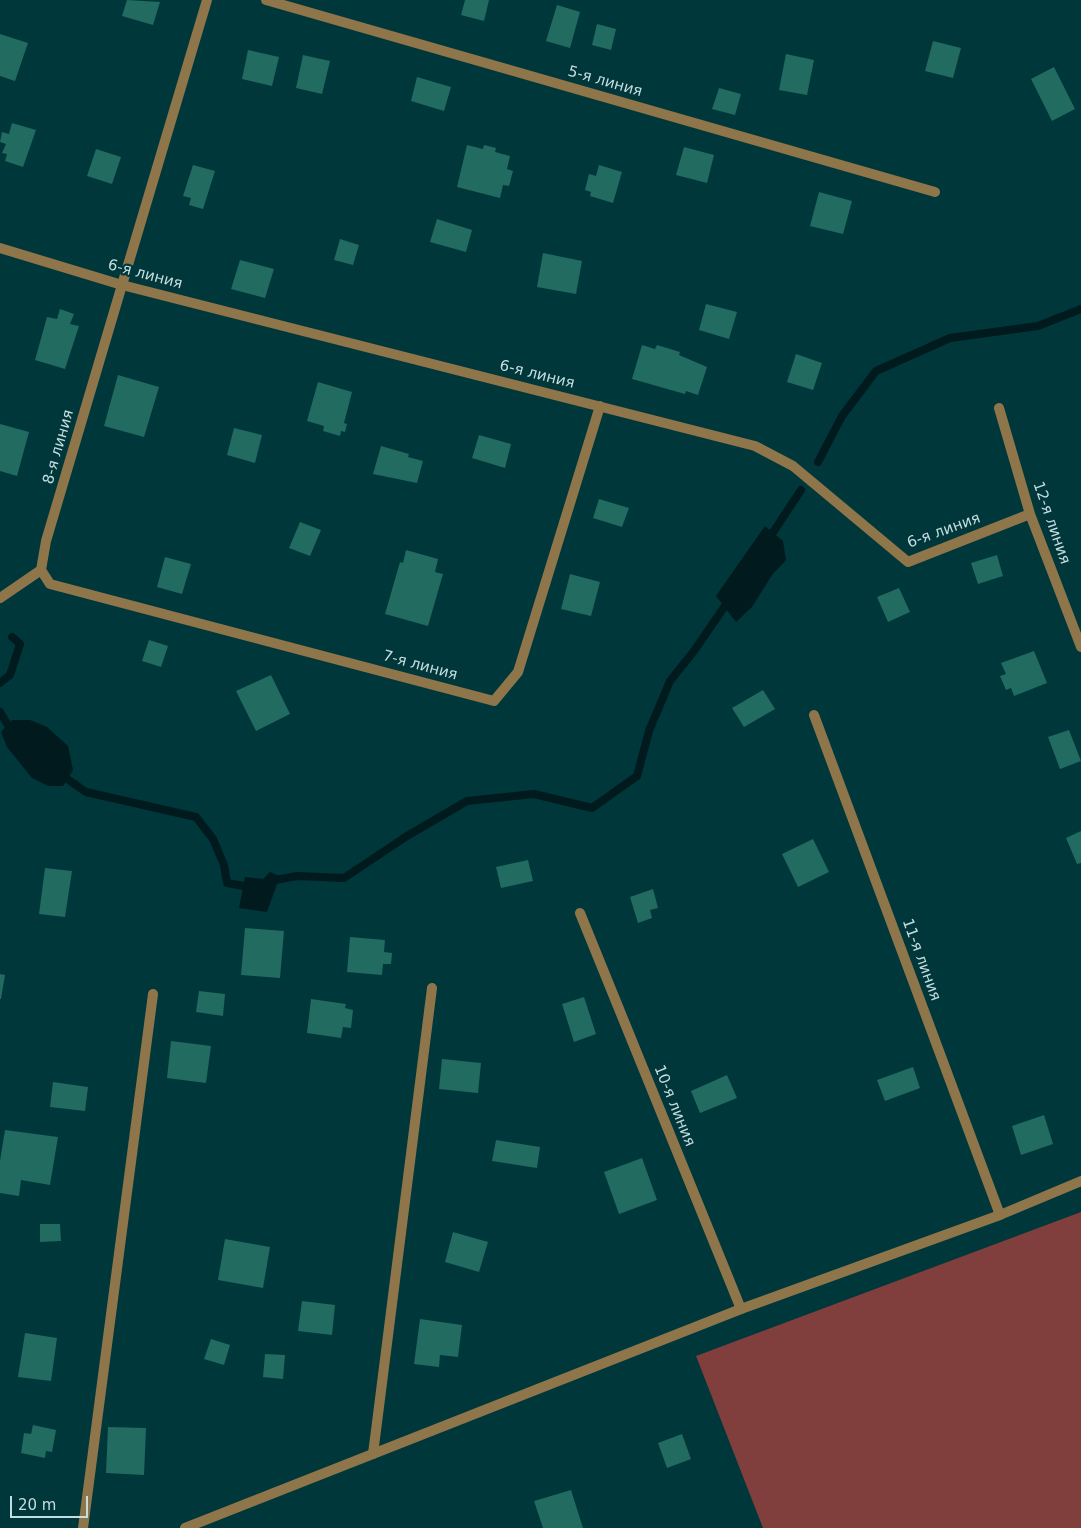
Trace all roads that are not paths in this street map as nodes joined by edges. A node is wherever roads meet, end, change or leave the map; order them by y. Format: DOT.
graph roads {
  1 [pos="207,0"];
  2 [pos="266,0"];
  3 [pos="935,192"];
  4 [pos="0,248"];
  5 [pos="122,285"];
  6 [pos="600,406"];
  7 [pos="999,408"];
  8 [pos="1030,514"];
  9 [pos="41,570"];
  10 [pos="0,598"];
  11 [pos="1081,647"];
  12 [pos="814,714"];
  13 [pos="580,913"];
  14 [pos="432,988"];
  15 [pos="153,994"];
  16 [pos="1081,1181"];
  17 [pos="1000,1215"];
  18 [pos="741,1309"];
  19 [pos="372,1454"];
  20 [pos="83,1528"];
  21 [pos="185,1528"];
  1 -- 5 [label="street, 8-я линия"];
  2 -- 3 [label="street, 5-я линия"];
  4 -- 5 [label="street, 6-я линия"];
  5 -- 6 [label="street, 6-я линия"];
  5 -- 9 [label="street, 8-я линия"];
  6 -- 8 [label="street, 6-я линия"];
  6 -- 9 [label="street, 7-я линия"];
  7 -- 8 [label="street, 12-я линия"];
  8 -- 11 [label="street, 12-я линия"];
  9 -- 10 [label="street"];
  12 -- 17 [label="street, 11-я линия"];
  13 -- 18 [label="street, 10-я линия"];
  14 -- 19 [label="street"];
  15 -- 20 [label="street"];
  16 -- 17 [label="street"];
  17 -- 18 [label="street"];
  18 -- 19 [label="street"];
  19 -- 21 [label="street"];
}
